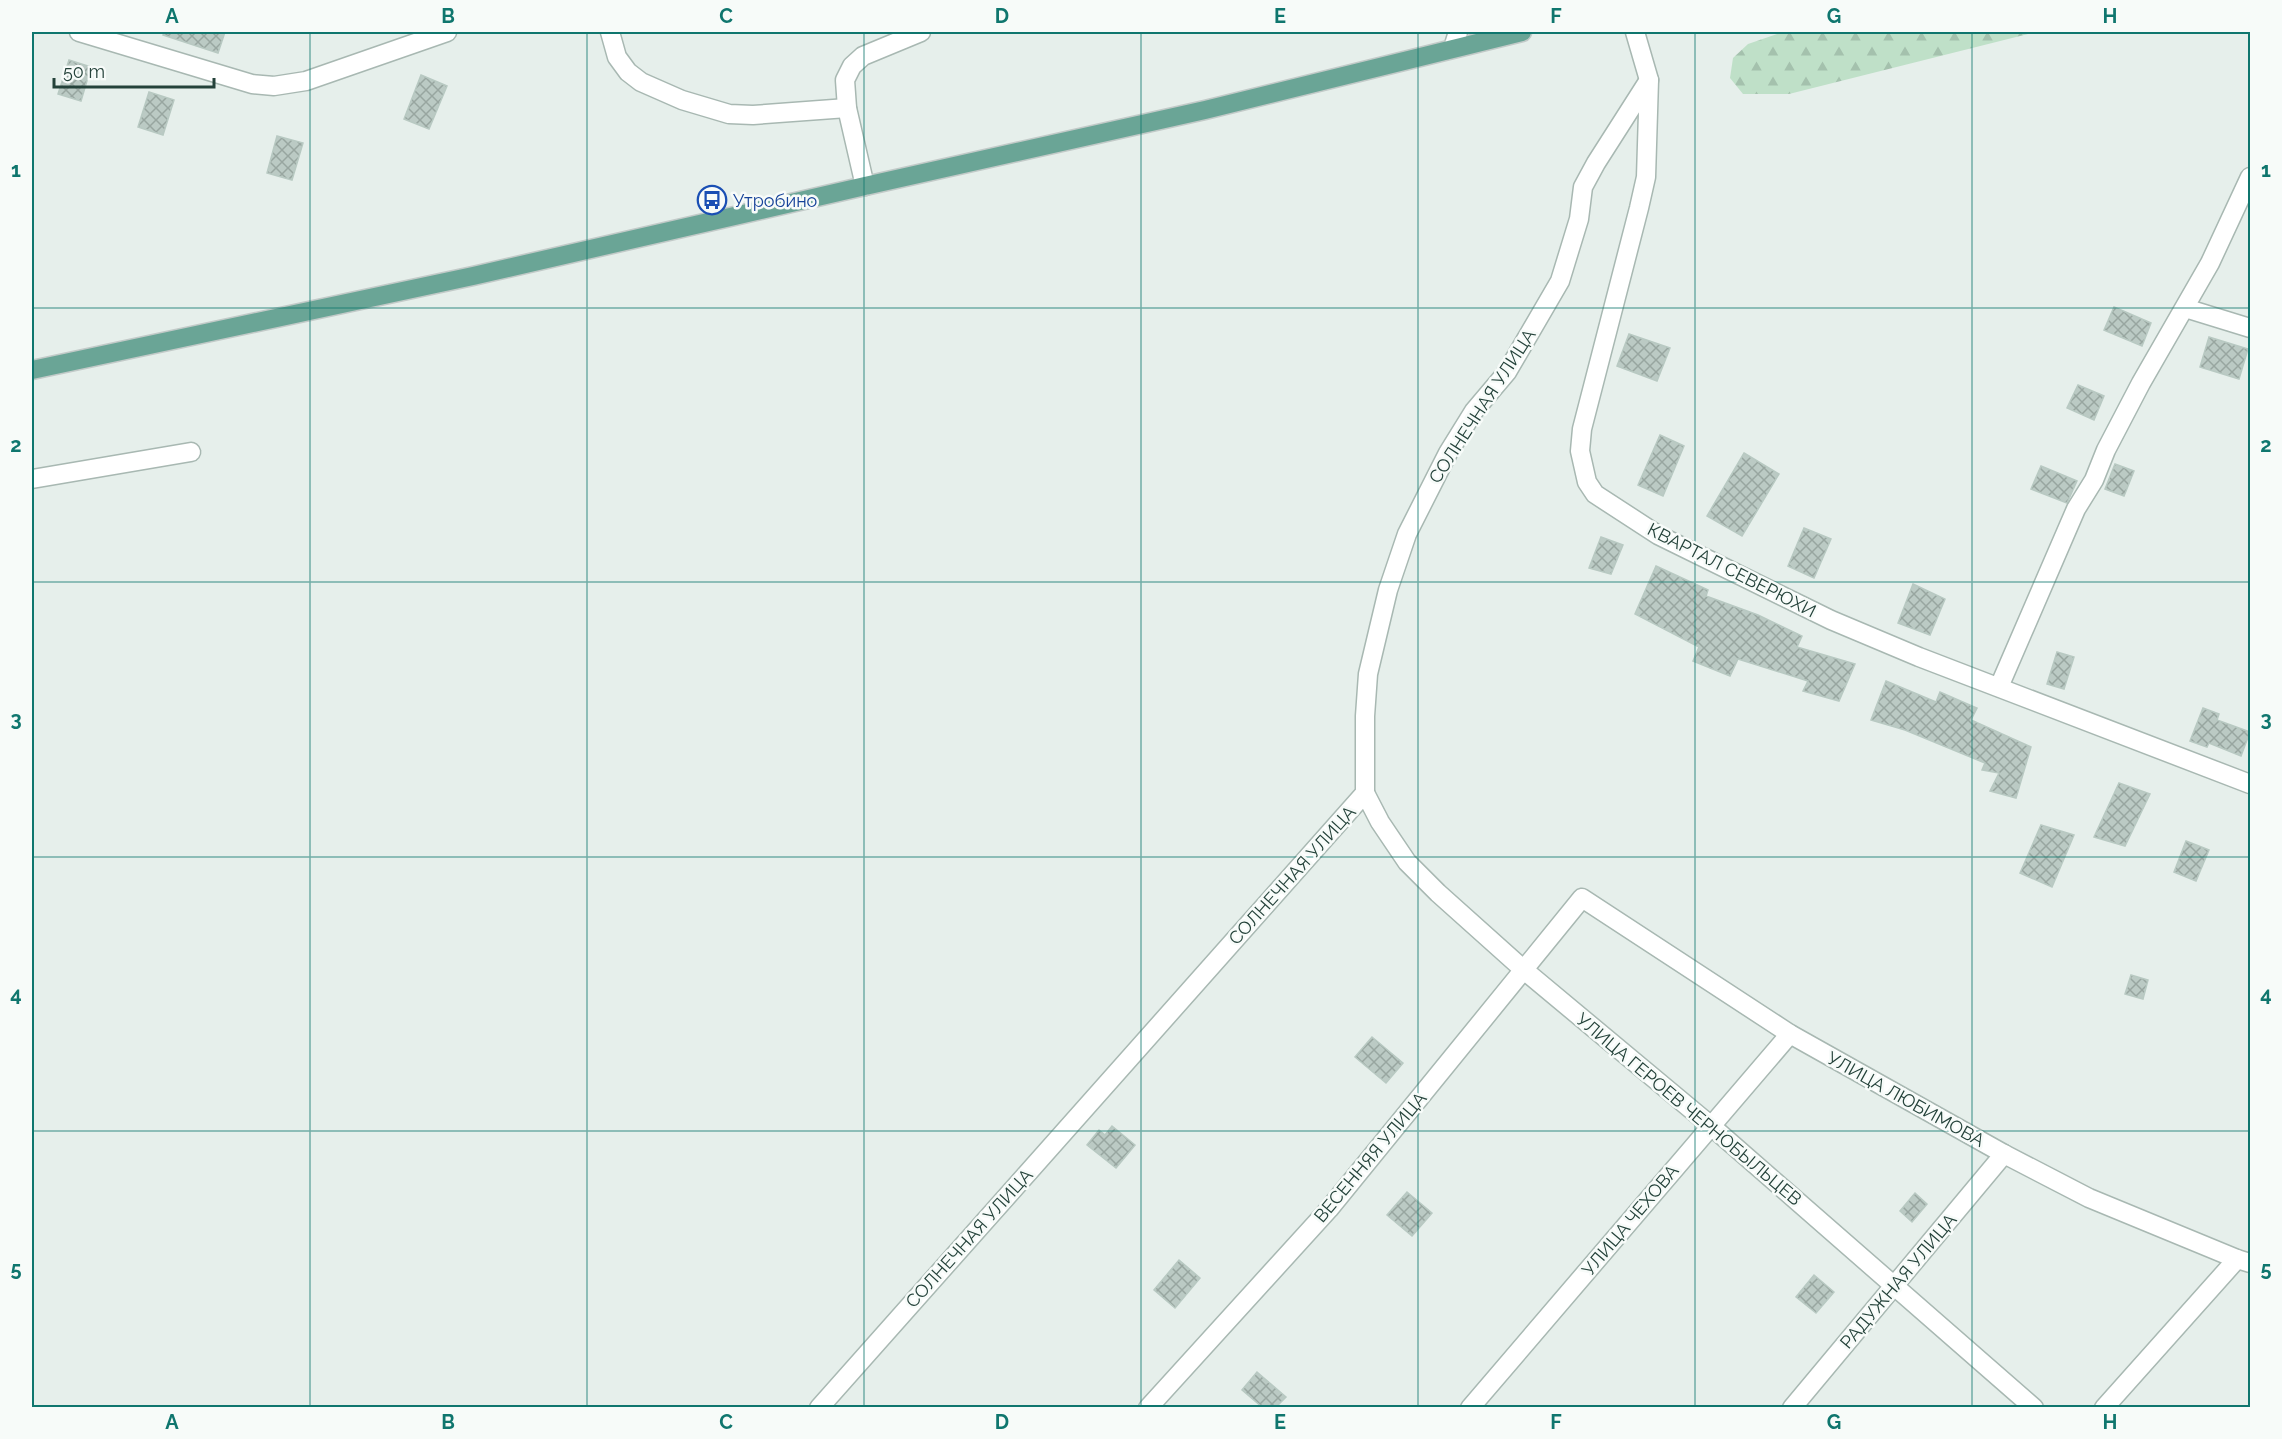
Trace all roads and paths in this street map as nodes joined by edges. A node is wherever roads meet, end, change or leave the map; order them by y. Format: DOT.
graph roads {
  1 [pos="80,32"];
  2 [pos="447,32"];
  3 [pos="610,32"];
  4 [pos="921,32"];
  5 [pos="1522,32"];
  6 [pos="1635,32"];
  7 [pos="1456,40"];
  8 [pos="1649,80"];
  9 [pos="847,108"];
  10 [pos="2250,177"];
  11 [pos="865,186"];
  12 [pos="2184,308"];
  13 [pos="2250,328"];
  14 [pos="32,370"];
  15 [pos="191,452"];
  16 [pos="32,479"];
  17 [pos="1999,687"];
  18 [pos="2250,784"];
  19 [pos="1365,793"];
  20 [pos="1582,898"];
  21 [pos="1524,970"];
  22 [pos="1790,1034"];
  23 [pos="1710,1125"];
  24 [pos="2004,1154"];
  25 [pos="2244,1261"];
  26 [pos="1894,1285"];
  27 [pos="819,1407"];
  28 [pos="1148,1407"];
  29 [pos="1470,1407"];
  30 [pos="1792,1407"];
  31 [pos="2034,1407"];
  32 [pos="2104,1407"];
  1 -- 2 [label="street"];
  3 -- 9 [label="street"];
  4 -- 9 [label="street"];
  5 -- 7 [label="main road"];
  6 -- 8 [label="street, КВАРТАЛ СЕВЕРЮХИ"];
  7 -- 11 [label="main road"];
  8 -- 17 [label="street, КВАРТАЛ СЕВЕРЮХИ"];
  8 -- 19 [label="street, СОЛНЕЧНАЯ УЛИЦА"];
  9 -- 11 [label="street"];
  10 -- 12 [label="street"];
  11 -- 14 [label="main road"];
  12 -- 13 [label="street"];
  12 -- 17 [label="street"];
  15 -- 16 [label="street"];
  17 -- 18 [label="street, КВАРТАЛ СЕВЕРЮХИ"];
  19 -- 21 [label="street, УЛИЦА ГЕРОЕВ ЧЕРНОБЫЛЬЦЕВ"];
  19 -- 27 [label="street, СОЛНЕЧНАЯ УЛИЦА"];
  20 -- 21 [label="street, ВЕСЕННЯЯ УЛИЦА"];
  20 -- 22 [label="street, УЛИЦА ЛЮБИМОВА"];
  21 -- 23 [label="street, УЛИЦА ГЕРОЕВ ЧЕРНОБЫЛЬЦЕВ"];
  21 -- 28 [label="street, ВЕСЕННЯЯ УЛИЦА"];
  22 -- 23 [label="street, УЛИЦА ЧЕХОВА"];
  22 -- 24 [label="street, УЛИЦА ЛЮБИМОВА"];
  23 -- 26 [label="street, УЛИЦА ГЕРОЕВ ЧЕРНОБЫЛЬЦЕВ"];
  23 -- 29 [label="street, УЛИЦА ЧЕХОВА"];
  24 -- 25 [label="street, УЛИЦА ЛЮБИМОВА"];
  24 -- 26 [label="street, РАДУЖНАЯ УЛИЦА"];
  25 -- 32 [label="street"];
  26 -- 30 [label="street, РАДУЖНАЯ УЛИЦА"];
  26 -- 31 [label="street, УЛИЦА ГЕРОЕВ ЧЕРНОБЫЛЬЦЕВ"];
}
